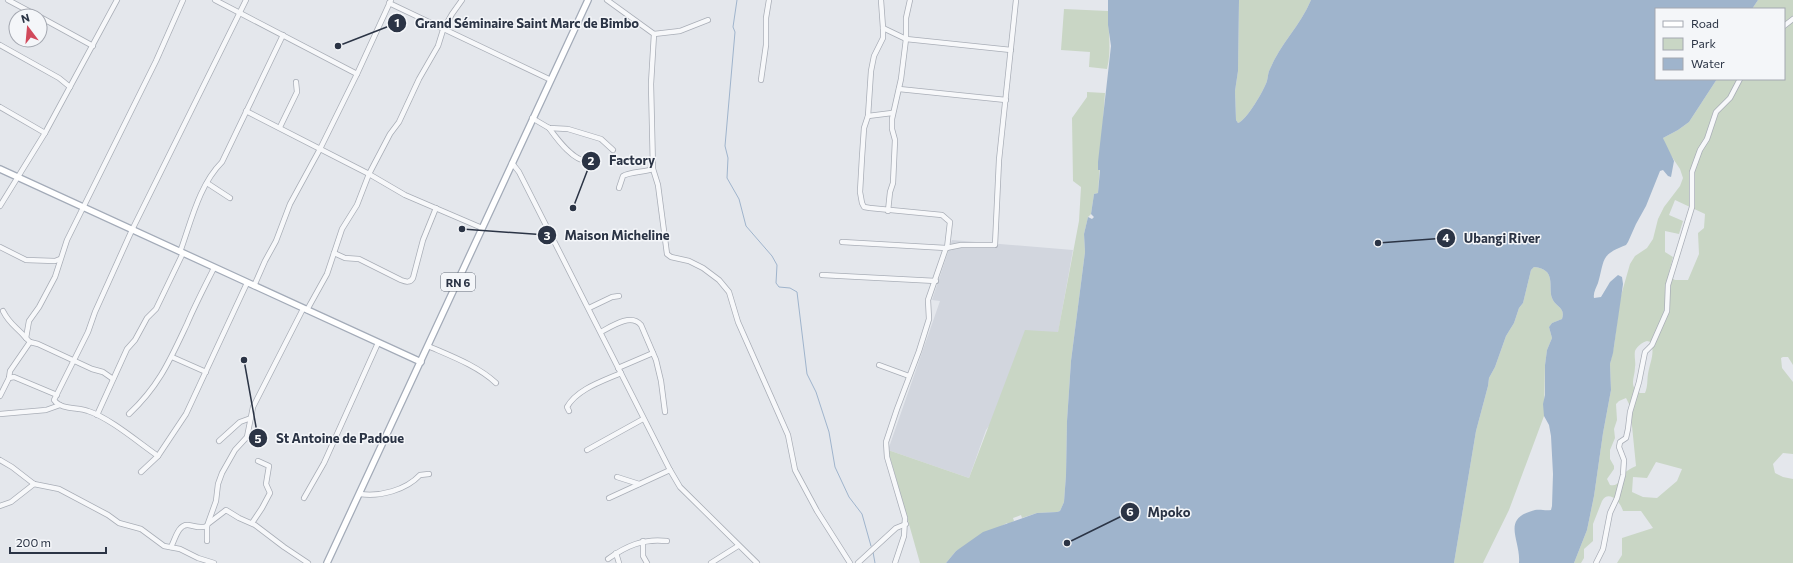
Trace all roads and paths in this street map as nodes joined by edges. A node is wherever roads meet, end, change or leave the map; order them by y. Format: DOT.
graph roads {
  1 [pos="8,0"];
  2 [pos="117,0"];
  3 [pos="183,0"];
  4 [pos="215,0"];
  5 [pos="246,0"];
  6 [pos="462,0"];
  7 [pos="588,0"];
  8 [pos="607,0"];
  9 [pos="769,0"];
  10 [pos="881,0"];
  11 [pos="910,0"];
  12 [pos="1016,0"];
  13 [pos="390,2"];
  14 [pos="24,8"];
  15 [pos="240,14"];
  16 [pos="1793,19"];
  17 [pos="708,20"];
  18 [pos="48,21"];
  19 [pos="1785,25"];
  20 [pos="884,28"];
  21 [pos="443,30"];
  22 [pos="654,34"];
  23 [pos="283,36"];
  24 [pos="906,39"];
  25 [pos="0,45"];
  26 [pos="93,46"];
  27 [pos="1011,50"];
  28 [pos="357,74"];
  29 [pos="551,80"];
  30 [pos="761,80"];
  31 [pos="1739,80"];
  32 [pos="296,82"];
  33 [pos="70,87"];
  34 [pos="899,89"];
  35 [pos="1006,100"];
  36 [pos="0,106"];
  37 [pos="246,111"];
  38 [pos="892,113"];
  39 [pos="868,116"];
  40 [pos="532,118"];
  41 [pos="280,127"];
  42 [pos="549,128"];
  43 [pos="45,133"];
  44 [pos="320,149"];
  45 [pos="613,150"];
  46 [pos="590,161"];
  47 [pos="512,163"];
  48 [pos="0,169"];
  49 [pos="654,169"];
  50 [pos="370,174"];
  51 [pos="19,177"];
  52 [pos="207,183"];
  53 [pos="619,188"];
  54 [pos="230,198"];
  55 [pos="0,206"];
  56 [pos="84,208"];
  57 [pos="436,208"];
  58 [pos="888,211"];
  59 [pos="482,228"];
  60 [pos="132,230"];
  61 [pos="842,242"];
  62 [pos="0,247"];
  63 [pos="946,248"];
  64 [pos="181,252"];
  65 [pos="334,253"];
  66 [pos="60,259"];
  67 [pos="214,268"];
  68 [pos="822,275"];
  69 [pos="936,281"];
  70 [pos="247,283"];
  71 [pos="254,286"];
  72 [pos="619,296"];
  73 [pos="589,308"];
  74 [pos="305,310"];
  75 [pos="3,311"];
  76 [pos="601,332"];
  77 [pos="26,338"];
  78 [pos="30,342"];
  79 [pos="378,343"];
  80 [pos="428,346"];
  81 [pos="653,353"];
  82 [pos="172,357"];
  83 [pos="73,361"];
  84 [pos="421,362"];
  85 [pos="879,365"];
  86 [pos="620,370"];
  87 [pos="206,372"];
  88 [pos="909,376"];
  89 [pos="9,378"];
  90 [pos="113,378"];
  91 [pos="496,383"];
  92 [pos="57,395"];
  93 [pos="0,396"];
  94 [pos="60,405"];
  95 [pos="569,411"];
  96 [pos="665,412"];
  97 [pos="0,414"];
  98 [pos="129,414"];
  99 [pos="97,415"];
  100 [pos="251,418"];
  101 [pos="643,419"];
  102 [pos="219,441"];
  103 [pos="587,450"];
  104 [pos="158,456"];
  105 [pos="0,460"];
  106 [pos="258,461"];
  107 [pos="670,470"];
  108 [pos="141,472"];
  109 [pos="429,474"];
  110 [pos="617,477"];
  111 [pos="34,484"];
  112 [pos="639,484"];
  113 [pos="360,494"];
  114 [pos="304,498"];
  115 [pos="609,498"];
  116 [pos="0,506"];
  117 [pos="252,523"];
  118 [pos="208,524"];
  119 [pos="906,524"];
  120 [pos="208,541"];
  121 [pos="643,541"];
  122 [pos="667,541"];
  123 [pos="738,546"];
  124 [pos="172,547"];
  125 [pos="616,553"];
  126 [pos="608,559"];
  127 [pos="214,563"];
  128 [pos="308,563"];
  129 [pos="327,563"];
  130 [pos="619,563"];
  131 [pos="647,563"];
  132 [pos="711,563"];
  133 [pos="757,563"];
  134 [pos="850,563"];
  135 [pos="858,563"];
  136 [pos="894,563"];
  137 [pos="1596,563"];
  1 -- 14 [label="street"];
  2 -- 26 [label="street"];
  3 -- 56 [label="street"];
  4 -- 15 [label="street"];
  5 -- 15 [label="street"];
  6 -- 21 [label="street"];
  7 -- 29 [label="main road, RN 6"];
  8 -- 22 [label="street"];
  9 -- 30 [label="street"];
  10 -- 20 [label="street"];
  11 -- 24 [label="street"];
  12 -- 27 [label="street"];
  13 -- 21 [label="street"];
  13 -- 28 [label="street"];
  15 -- 23 [label="street"];
  15 -- 60 [label="street"];
  16 -- 19 [label="street"];
  17 -- 22 [label="street"];
  18 -- 26 [label="street"];
  20 -- 24 [label="street"];
  20 -- 39 [label="street"];
  21 -- 29 [label="street"];
  21 -- 50 [label="street"];
  22 -- 49 [label="street"];
  23 -- 28 [label="street"];
  23 -- 37 [label="street"];
  24 -- 27 [label="street"];
  24 -- 34 [label="street"];
  25 -- 33 [label="street"];
  26 -- 33 [label="street"];
  27 -- 35 [label="street"];
  28 -- 44 [label="street"];
  29 -- 40 [label="main road, RN 6"];
  31 -- 137 [label="street"];
  32 -- 41 [label="street"];
  33 -- 43 [label="street"];
  34 -- 35 [label="street"];
  34 -- 38 [label="street"];
  35 -- 63 [label="street"];
  36 -- 43 [label="street"];
  37 -- 41 [label="street"];
  37 -- 52 [label="street"];
  38 -- 39 [label="street"];
  38 -- 58 [label="street"];
  39 -- 58 [label="street"];
  40 -- 42 [label="street"];
  40 -- 47 [label="main road, RN 6"];
  41 -- 44 [label="street"];
  42 -- 45 [label="street"];
  42 -- 46 [label="street"];
  43 -- 51 [label="street"];
  44 -- 50 [label="street"];
  44 -- 71 [label="street"];
  47 -- 59 [label="main road, RN 6"];
  47 -- 73 [label="street"];
  48 -- 51 [label="main road"];
  49 -- 53 [label="street"];
  49 -- 134 [label="street"];
  50 -- 57 [label="street"];
  50 -- 65 [label="street"];
  51 -- 55 [label="street"];
  51 -- 56 [label="main road"];
  52 -- 54 [label="street"];
  52 -- 64 [label="street"];
  56 -- 60 [label="main road"];
  56 -- 66 [label="street"];
  57 -- 59 [label="street"];
  57 -- 65 [label="street"];
  58 -- 63 [label="street"];
  59 -- 80 [label="main road, RN 6"];
  60 -- 64 [label="main road"];
  60 -- 83 [label="street"];
  61 -- 63 [label="street"];
  62 -- 66 [label="street"];
  63 -- 69 [label="street"];
  64 -- 67 [label="main road"];
  64 -- 90 [label="street"];
  65 -- 74 [label="street"];
  66 -- 77 [label="street"];
  67 -- 70 [label="main road"];
  67 -- 82 [label="street"];
  68 -- 69 [label="street"];
  69 -- 88 [label="street"];
  70 -- 71 [label="main road"];
  70 -- 87 [label="street"];
  71 -- 74 [label="main road"];
  72 -- 73 [label="street"];
  73 -- 76 [label="street"];
  74 -- 79 [label="main road"];
  74 -- 100 [label="street"];
  75 -- 77 [label="street"];
  76 -- 81 [label="street"];
  76 -- 86 [label="street"];
  77 -- 78 [label="street"];
  78 -- 83 [label="street"];
  78 -- 89 [label="street"];
  79 -- 84 [label="main road"];
  79 -- 114 [label="street"];
  80 -- 84 [label="main road, RN 6"];
  80 -- 91 [label="street"];
  81 -- 86 [label="street"];
  81 -- 96 [label="street"];
  82 -- 87 [label="street"];
  82 -- 98 [label="street"];
  83 -- 90 [label="street"];
  83 -- 92 [label="street"];
  84 -- 113 [label="main road, RN 6"];
  85 -- 88 [label="street"];
  86 -- 95 [label="street"];
  86 -- 101 [label="street"];
  87 -- 104 [label="street"];
  88 -- 119 [label="street"];
  89 -- 92 [label="street"];
  89 -- 93 [label="street"];
  90 -- 99 [label="street"];
  92 -- 94 [label="street"];
  94 -- 97 [label="street"];
  94 -- 99 [label="street"];
  99 -- 104 [label="street"];
  100 -- 102 [label="street"];
  100 -- 118 [label="street"];
  101 -- 103 [label="street"];
  101 -- 107 [label="street"];
  104 -- 108 [label="street"];
  105 -- 111 [label="street"];
  106 -- 117 [label="street"];
  107 -- 112 [label="street"];
  107 -- 123 [label="street"];
  109 -- 113 [label="street"];
  110 -- 112 [label="street"];
  111 -- 116 [label="street"];
  111 -- 124 [label="street"];
  112 -- 115 [label="street"];
  113 -- 129 [label="main road, RN 6"];
  117 -- 118 [label="street"];
  117 -- 128 [label="street"];
  118 -- 120 [label="street"];
  118 -- 124 [label="street"];
  119 -- 135 [label="street"];
  119 -- 136 [label="street"];
  121 -- 122 [label="street"];
  121 -- 125 [label="street"];
  121 -- 131 [label="street"];
  123 -- 132 [label="street"];
  123 -- 133 [label="street"];
  124 -- 127 [label="street"];
  125 -- 126 [label="street"];
  125 -- 130 [label="street"];
}
